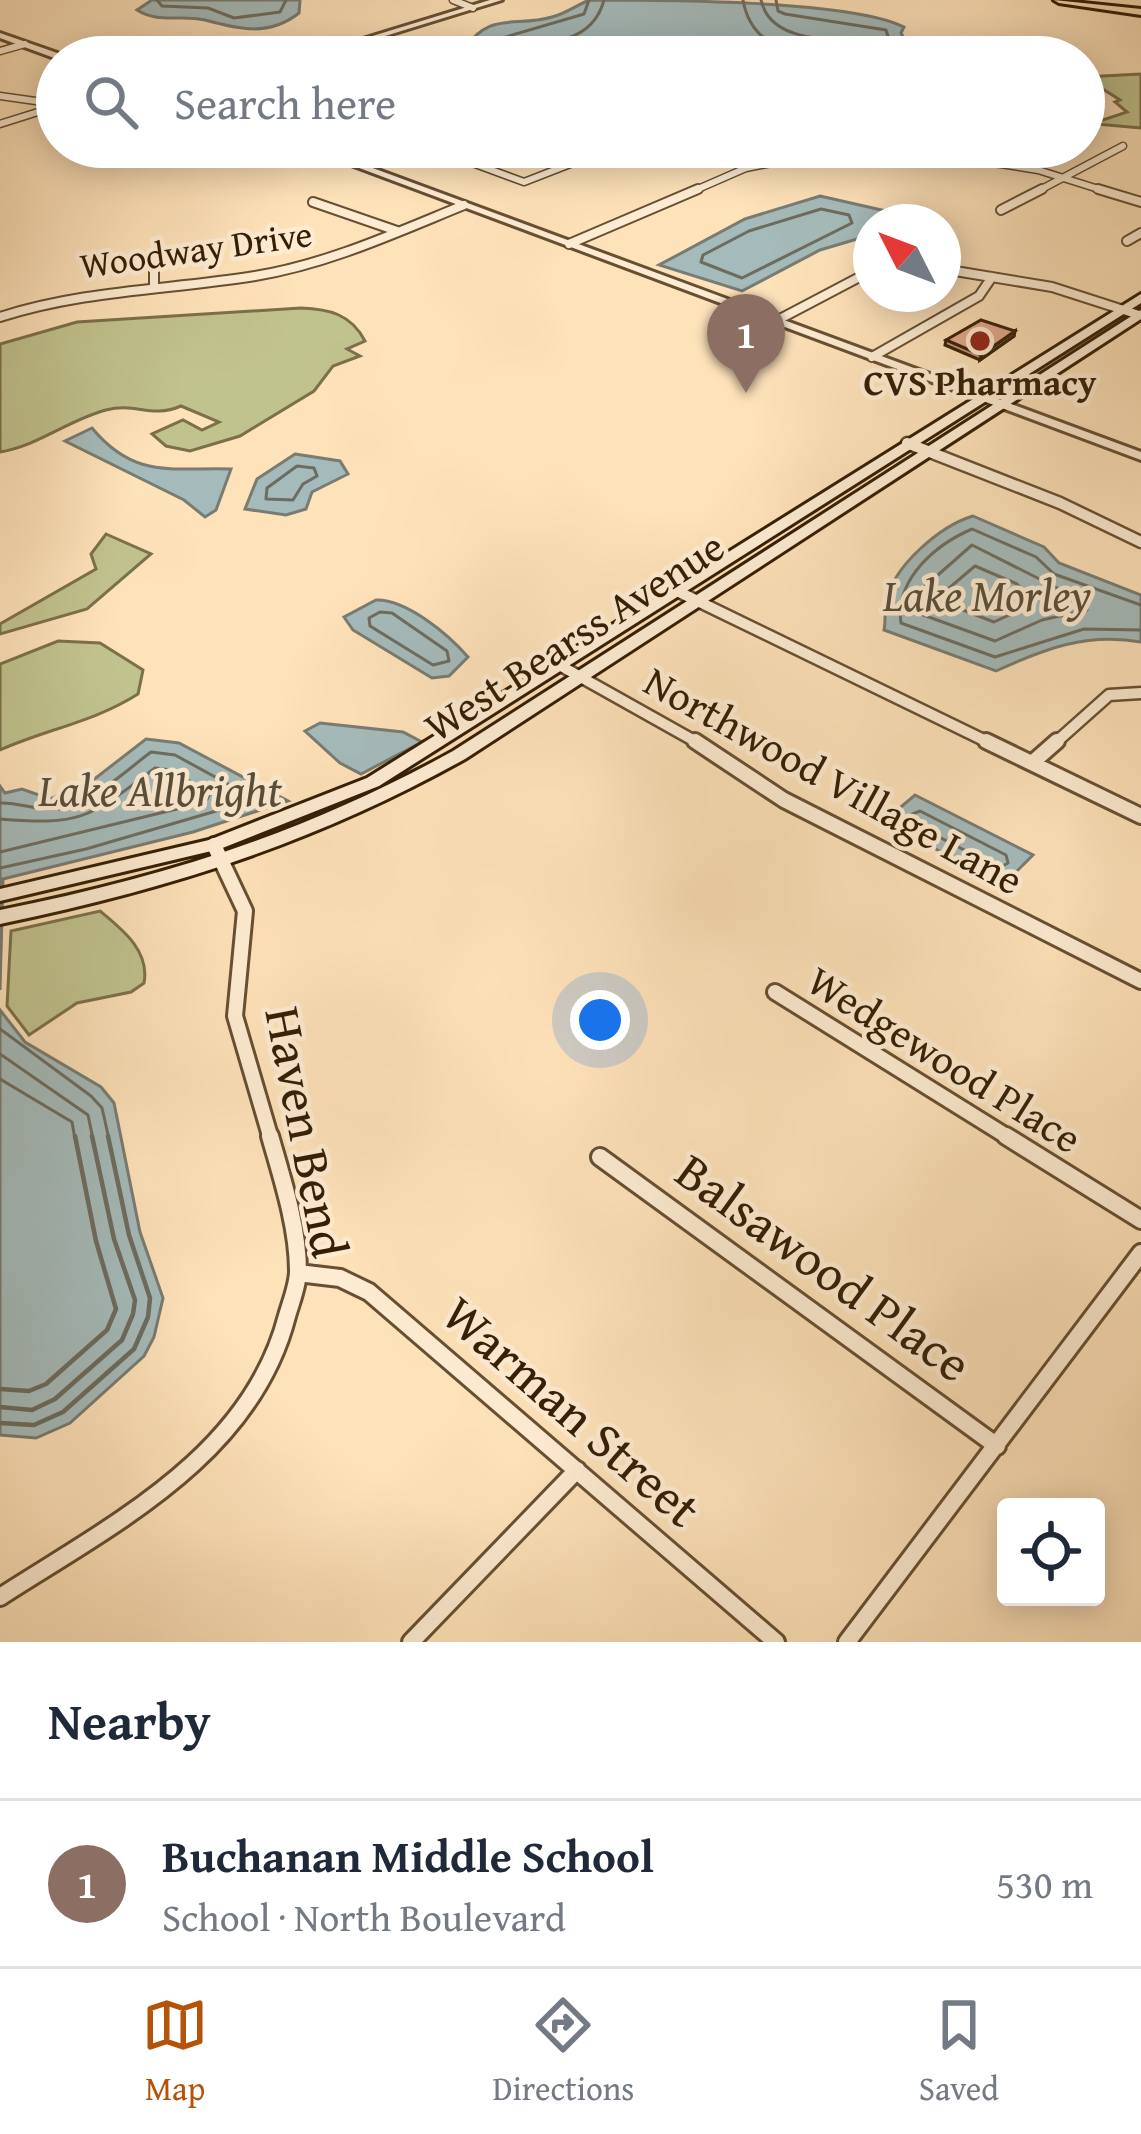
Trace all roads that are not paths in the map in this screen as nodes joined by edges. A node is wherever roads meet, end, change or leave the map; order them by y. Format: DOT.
graph roads {
  1 [pos="453,0"];
  2 [pos="498,0"];
  3 [pos="1064,0"];
  4 [pos="472,8"];
  5 [pos="1141,12"];
  6 [pos="0,35"];
  7 [pos="377,36"];
  8 [pos="25,44"];
  9 [pos="36,48"];
  10 [pos="0,51"];
  11 [pos="0,96"];
  12 [pos="36,101"];
  13 [pos="36,111"];
  14 [pos="0,124"];
  15 [pos="1123,146"];
  16 [pos="1105,155"];
  17 [pos="369,168"];
  18 [pos="486,168"];
  19 [pos="560,168"];
  20 [pos="746,168"];
  21 [pos="1026,168"];
  22 [pos="1081,168"];
  23 [pos="1064,177"];
  24 [pos="313,202"];
  25 [pos="1141,202"];
  26 [pos="464,205"];
  27 [pos="1001,210"];
  28 [pos="399,232"];
  29 [pos="1141,233"];
  30 [pos="1127,241"];
  31 [pos="569,244"];
  32 [pos="154,263"];
  33 [pos="961,271"];
  34 [pos="992,277"];
  35 [pos="853,280"];
  36 [pos="154,286"];
  37 [pos="1141,298"];
  38 [pos="1120,310"];
  39 [pos="1140,315"];
  40 [pos="0,317"];
  41 [pos="776,321"];
  42 [pos="872,357"];
  43 [pos="982,397"];
  44 [pos="1000,404"];
  45 [pos="907,443"];
  46 [pos="925,450"];
  47 [pos="1141,456"];
  48 [pos="787,520"];
  49 [pos="805,529"];
  50 [pos="1141,542"];
  51 [pos="677,591"];
  52 [pos="696,599"];
  53 [pos="561,666"];
  54 [pos="579,676"];
  55 [pos="1141,693"];
  56 [pos="459,731"];
  57 [pos="478,742"];
  58 [pos="1032,763"];
  59 [pos="1141,816"];
  60 [pos="218,854"];
  61 [pos="3,894"];
  62 [pos="3,917"];
  63 [pos="1141,981"];
  64 [pos="775,992"];
  65 [pos="600,1157"];
  66 [pos="1141,1220"];
  67 [pos="1141,1253"];
  68 [pos="298,1273"];
  69 [pos="997,1446"];
  70 [pos="577,1470"];
  71 [pos="0,1597"];
  72 [pos="411,1642"];
  73 [pos="776,1642"];
  74 [pos="847,1642"];
  1 -- 4 [label="street"];
  2 -- 4 [label="street"];
  3 -- 5 [label="main road"];
  4 -- 7 [label="street"];
  6 -- 8 [label="street"];
  8 -- 9 [label="street"];
  8 -- 10 [label="street"];
  11 -- 12 [label="street"];
  13 -- 14 [label="street"];
  15 -- 16 [label="street"];
  17 -- 26 [label="street"];
  18 -- 19 [label="street"];
  20 -- 31 [label="street"];
  21 -- 23 [label="street"];
  22 -- 23 [label="street"];
  23 -- 25 [label="street"];
  23 -- 27 [label="street"];
  24 -- 28 [label="street"];
  26 -- 28 [label="street, Woodway Drive"];
  26 -- 31 [label="street"];
  28 -- 36 [label="street, Woodway Drive"];
  29 -- 30 [label="street"];
  31 -- 41 [label="street"];
  32 -- 36 [label="street"];
  33 -- 34 [label="street"];
  34 -- 38 [label="street"];
  34 -- 42 [label="street"];
  35 -- 41 [label="street"];
  36 -- 40 [label="street, Woodway Drive"];
  37 -- 38 [label="main road, West Bearss Avenue"];
  38 -- 39 [label="street"];
  38 -- 43 [label="main road, West Bearss Avenue"];
  39 -- 44 [label="main road, West Bearss Avenue"];
  41 -- 42 [label="street"];
  42 -- 43 [label="street"];
  43 -- 44 [label="street"];
  43 -- 45 [label="main road, West Bearss Avenue"];
  44 -- 46 [label="main road, West Bearss Avenue"];
  44 -- 47 [label="street"];
  45 -- 46 [label="street"];
  45 -- 48 [label="main road, West Bearss Avenue"];
  46 -- 49 [label="main road, West Bearss Avenue"];
  46 -- 50 [label="street"];
  48 -- 49 [label="street"];
  48 -- 51 [label="main road, West Bearss Avenue"];
  49 -- 52 [label="main road, West Bearss Avenue"];
  51 -- 52 [label="street"];
  51 -- 53 [label="main road, West Bearss Avenue"];
  52 -- 54 [label="main road, West Bearss Avenue"];
  52 -- 58 [label="street"];
  53 -- 54 [label="street, Northwood Village Lane"];
  53 -- 56 [label="main road, West Bearss Avenue"];
  54 -- 57 [label="main road, West Bearss Avenue"];
  54 -- 63 [label="street, Northwood Village Lane"];
  55 -- 58 [label="street"];
  56 -- 57 [label="street"];
  56 -- 60 [label="main road, West Bearss Avenue"];
  57 -- 60 [label="main road, West Bearss Avenue"];
  58 -- 59 [label="street"];
  60 -- 61 [label="main road, West Bearss Avenue"];
  60 -- 62 [label="main road, West Bearss Avenue"];
  60 -- 68 [label="street, Haven Bend"];
  64 -- 66 [label="street, Wedgewood Place"];
  65 -- 69 [label="street, Balsawood Place"];
  67 -- 69 [label="street"];
  68 -- 70 [label="street, Warman Street"];
  68 -- 71 [label="street, Haven Bend"];
  69 -- 74 [label="street"];
  70 -- 72 [label="street"];
  70 -- 73 [label="street, Warman Street"];
}
